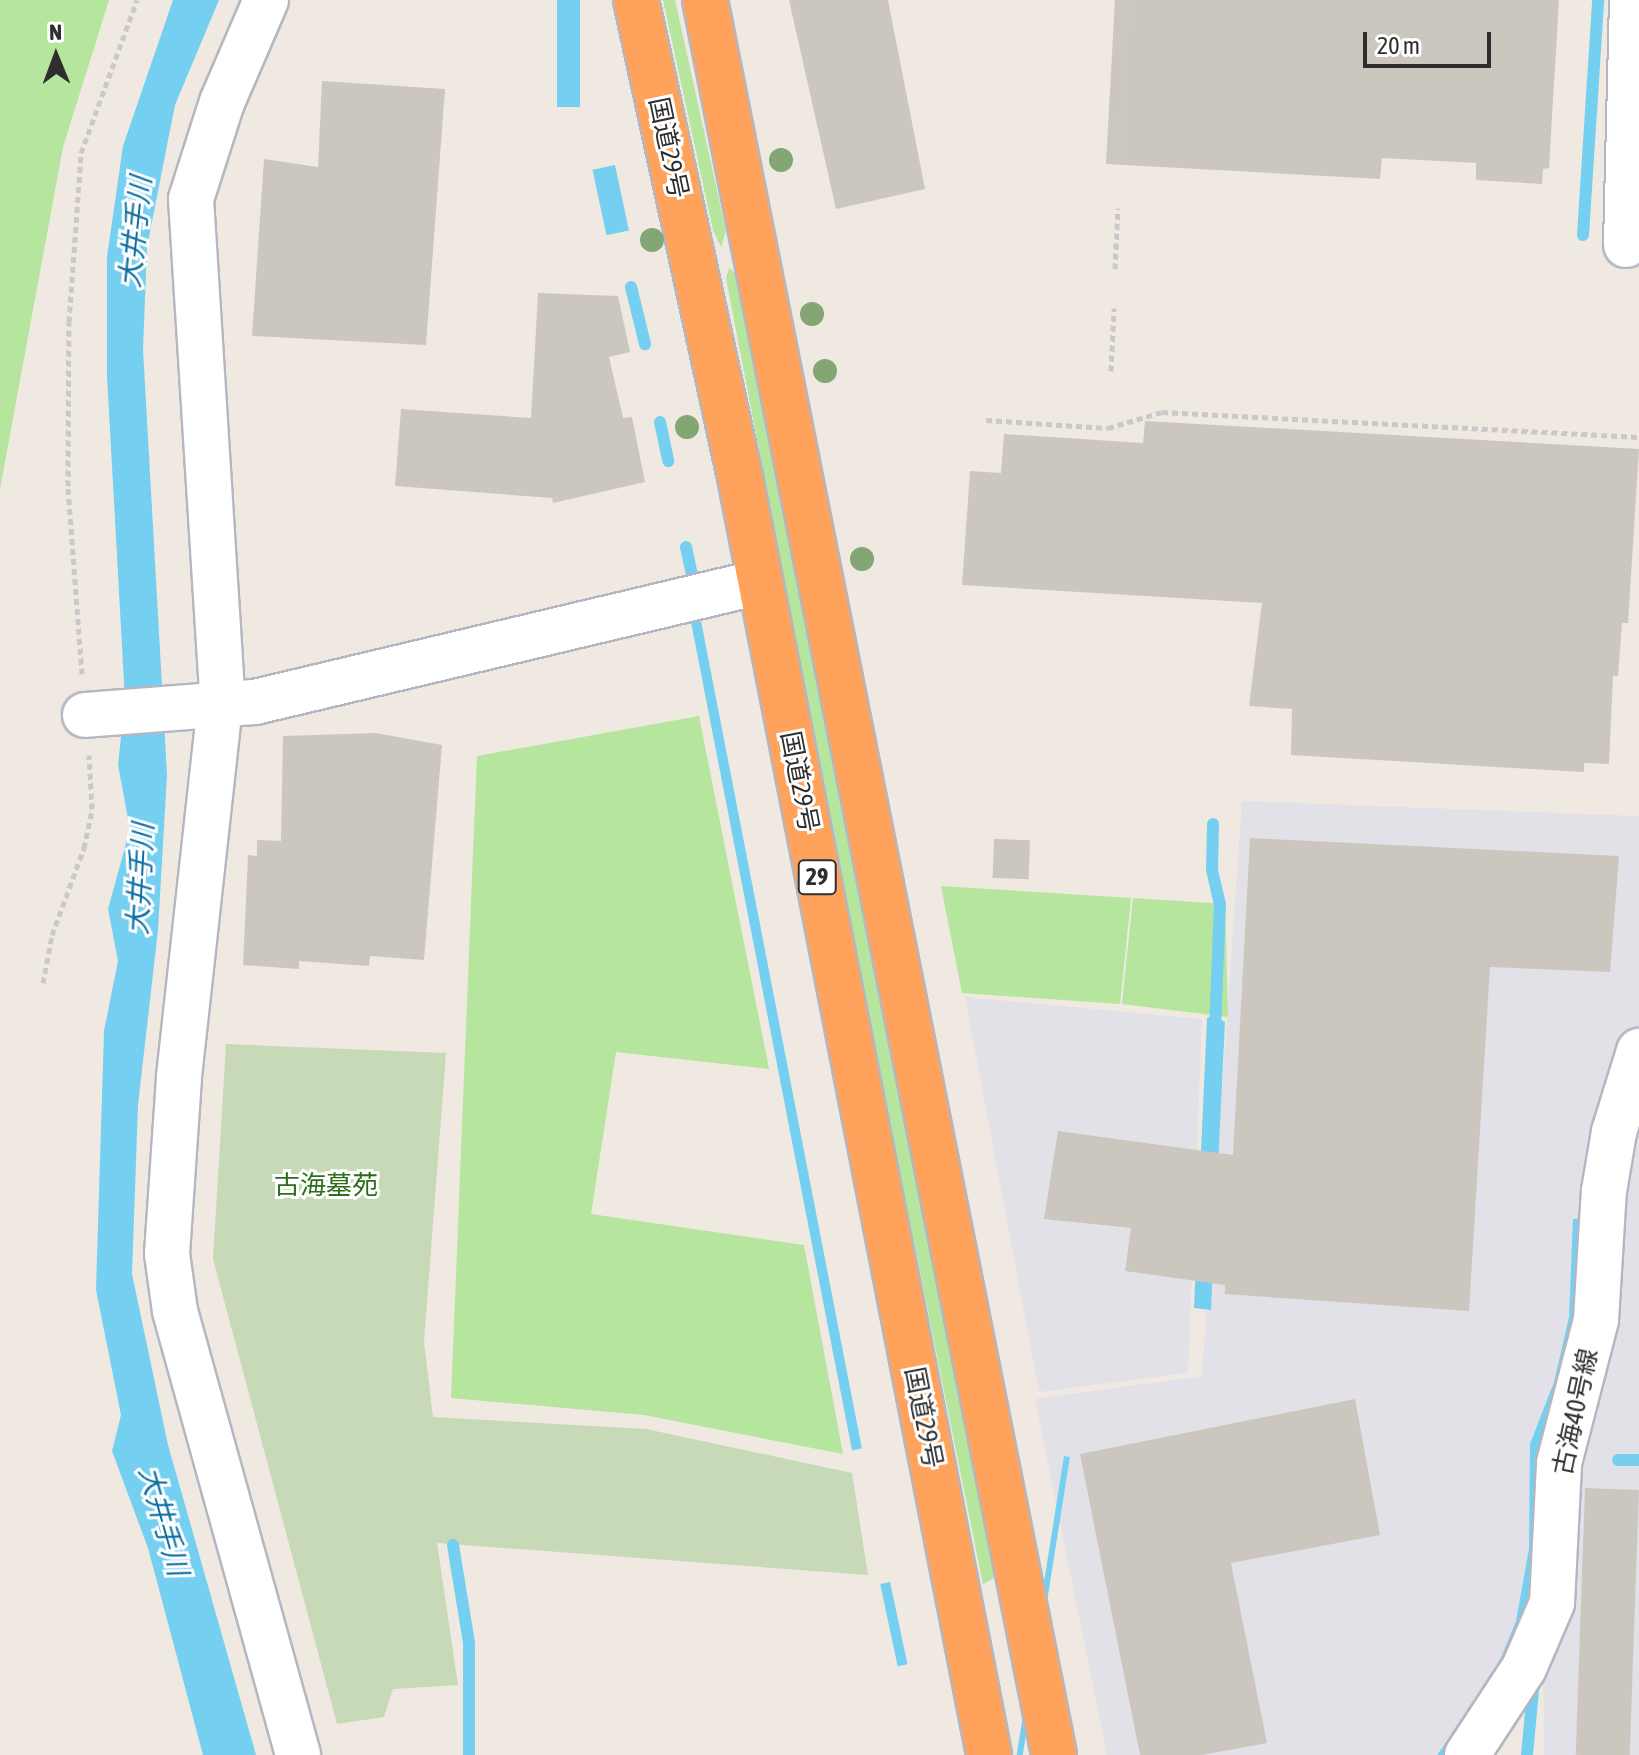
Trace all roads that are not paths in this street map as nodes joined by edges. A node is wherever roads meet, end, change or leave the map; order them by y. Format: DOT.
graph roads {
  1 [pos="266,0"];
  2 [pos="636,0"];
  3 [pos="705,0"];
  4 [pos="1632,0"];
  5 [pos="1626,245"];
  6 [pos="760,582"];
  7 [pos="220,707"];
  8 [pos="85,715"];
  9 [pos="1639,1051"];
  10 [pos="1623,1177"];
  11 [pos="298,1755"];
  12 [pos="989,1755"];
  13 [pos="1054,1755"];
  14 [pos="1467,1755"];
  1 -- 7 [label="street"];
  2 -- 6 [label="highway, 国道29号 / 29"];
  3 -- 13 [label="highway"];
  4 -- 5 [label="street"];
  6 -- 7 [label="street"];
  6 -- 12 [label="highway, 国道29号 / 29"];
  7 -- 8 [label="street"];
  7 -- 11 [label="street"];
  9 -- 10 [label="street, 古海40号線"];
  10 -- 14 [label="street, 古海40号線"];
}
